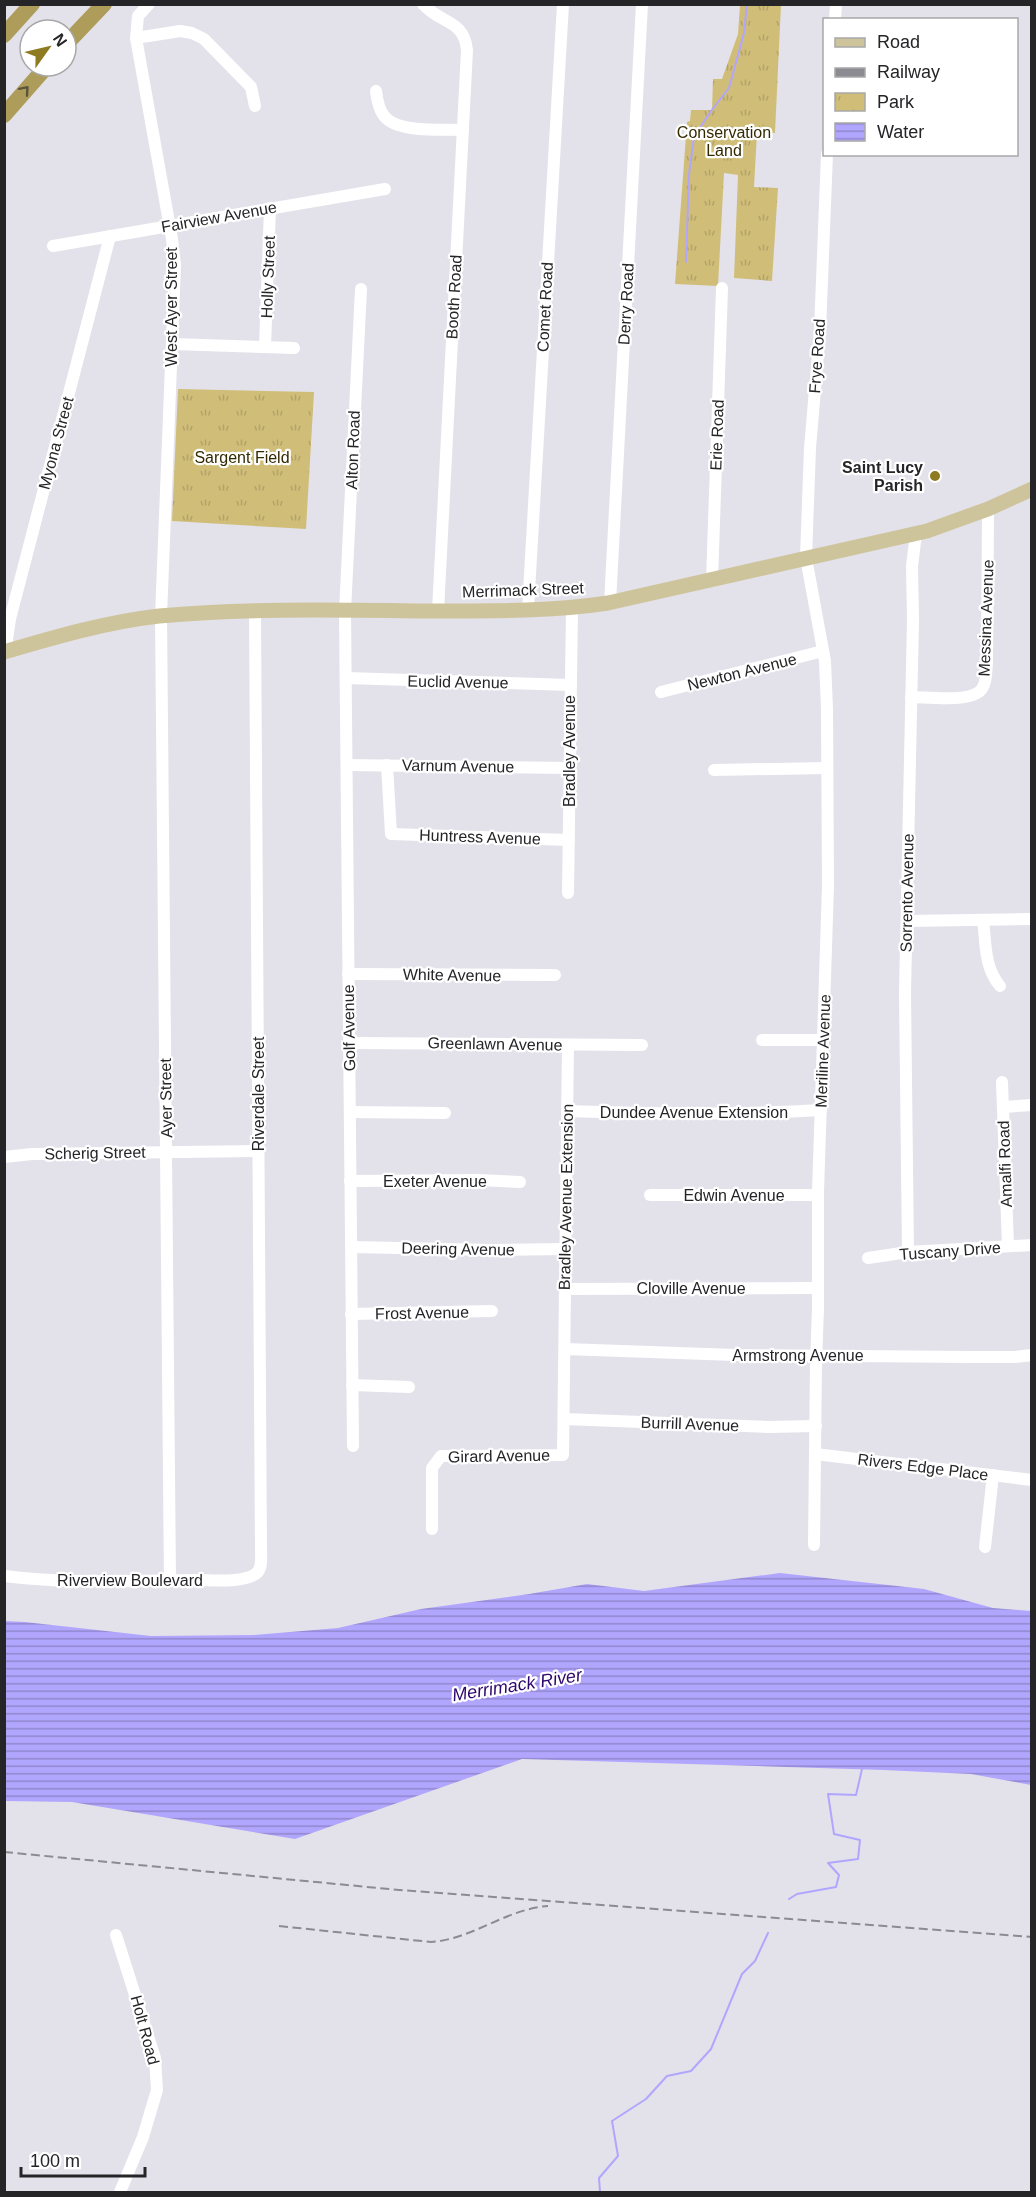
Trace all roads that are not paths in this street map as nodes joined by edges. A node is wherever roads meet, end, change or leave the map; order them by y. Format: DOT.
graph roads {
  1 [pos="32,4"];
  2 [pos="104,4"];
  3 [pos="149,4"];
  4 [pos="423,4"];
  5 [pos="563,4"];
  6 [pos="642,4"];
  7 [pos="78,31"];
  8 [pos="4,35"];
  9 [pos="136,38"];
  10 [pos="36,78"];
  11 [pos="376,91"];
  12 [pos="255,106"];
  13 [pos="4,115"];
  14 [pos="463,130"];
  15 [pos="827,156"];
  16 [pos="385,189"];
  17 [pos="270,208"];
  18 [pos="170,226"];
  19 [pos="110,236"];
  20 [pos="53,246"];
  21 [pos="722,288"];
  22 [pos="361,289"];
  23 [pos="172,344"];
  24 [pos="265,346"];
  25 [pos="294,348"];
  26 [pos="1032,489"];
  27 [pos="988,509"];
  28 [pos="916,534"];
  29 [pos="806,558"];
  30 [pos="712,581"];
  31 [pos="610,603"];
  32 [pos="572,608"];
  33 [pos="528,609"];
  34 [pos="255,611"];
  35 [pos="345,611"];
  36 [pos="438,611"];
  37 [pos="161,616"];
  38 [pos="7,651"];
  39 [pos="823,651"];
  40 [pos="346,678"];
  41 [pos="570,685"];
  42 [pos="661,692"];
  43 [pos="911,697"];
  44 [pos="347,765"];
  45 [pos="387,765"];
  46 [pos="570,768"];
  47 [pos="827,768"];
  48 [pos="714,770"];
  49 [pos="569,840"];
  50 [pos="567,893"];
  51 [pos="1032,919"];
  52 [pos="983,920"];
  53 [pos="907,921"];
  54 [pos="348,975"];
  55 [pos="555,975"];
  56 [pos="1000,986"];
  57 [pos="762,1040"];
  58 [pos="822,1040"];
  59 [pos="349,1043"];
  60 [pos="568,1045"];
  61 [pos="642,1045"];
  62 [pos="1002,1082"];
  63 [pos="1032,1106"];
  64 [pos="1003,1107"];
  65 [pos="821,1110"];
  66 [pos="567,1111"];
  67 [pos="350,1112"];
  68 [pos="445,1113"];
  69 [pos="258,1151"];
  70 [pos="166,1152"];
  71 [pos="4,1156"];
  72 [pos="350,1181"];
  73 [pos="520,1182"];
  74 [pos="650,1195"];
  75 [pos="818,1195"];
  76 [pos="1032,1245"];
  77 [pos="1008,1246"];
  78 [pos="351,1247"];
  79 [pos="566,1249"];
  80 [pos="908,1252"];
  81 [pos="868,1258"];
  82 [pos="818,1287"];
  83 [pos="565,1289"];
  84 [pos="492,1311"];
  85 [pos="351,1314"];
  86 [pos="564,1349"];
  87 [pos="816,1355"];
  88 [pos="1032,1355"];
  89 [pos="352,1385"];
  90 [pos="409,1388"];
  91 [pos="564,1419"];
  92 [pos="816,1425"];
  93 [pos="352,1446"];
  94 [pos="815,1454"];
  95 [pos="993,1475"];
  96 [pos="1032,1480"];
  97 [pos="432,1529"];
  98 [pos="814,1545"];
  99 [pos="985,1547"];
  100 [pos="256,1575"];
  101 [pos="4,1576"];
  102 [pos="170,1581"];
  103 [pos="116,1935"];
  104 [pos="120,2193"];
  1 -- 8 [label="highway"];
  2 -- 7 [label="highway"];
  3 -- 9 [label="street, West Ayer Street"];
  4 -- 14 [label="street, Booth Road"];
  5 -- 33 [label="street, Comet Road"];
  6 -- 31 [label="street, Derry Road"];
  9 -- 12 [label="street"];
  9 -- 18 [label="street, West Ayer Street"];
  13 -- 10 [label="highway, one-way"];
  11 -- 14 [label="street"];
  14 -- 36 [label="street, Booth Road"];
  15 -- 29 [label="street, Frye Road"];
  16 -- 17 [label="street, Fairview Avenue"];
  17 -- 18 [label="street, Fairview Avenue"];
  17 -- 24 [label="street, Holly Street"];
  18 -- 19 [label="street, Fairview Avenue"];
  18 -- 23 [label="street, West Ayer Street"];
  19 -- 20 [label="street, Fairview Avenue"];
  19 -- 38 [label="street, Myona Street"];
  21 -- 30 [label="street, Erie Road"];
  22 -- 35 [label="street, Alton Road"];
  23 -- 24 [label="street"];
  23 -- 37 [label="street, West Ayer Street"];
  24 -- 25 [label="street"];
  26 -- 27 [label="main road, Merrimack Street"];
  27 -- 28 [label="main road, Merrimack Street"];
  27 -- 43 [label="street, Messina Avenue"];
  28 -- 29 [label="main road, Merrimack Street"];
  28 -- 43 [label="street, Sorrento Avenue"];
  29 -- 30 [label="main road, Merrimack Street"];
  29 -- 39 [label="street, Meriline Avenue"];
  30 -- 31 [label="main road, Merrimack Street"];
  31 -- 32 [label="main road, Merrimack Street"];
  32 -- 33 [label="main road, Merrimack Street"];
  32 -- 41 [label="street, Bradley Avenue"];
  33 -- 36 [label="main road, Merrimack Street"];
  34 -- 35 [label="main road, Merrimack Street"];
  34 -- 37 [label="main road, Merrimack Street"];
  34 -- 69 [label="street, Riverdale Street"];
  35 -- 36 [label="main road, Merrimack Street"];
  35 -- 40 [label="street, Golf Avenue"];
  37 -- 38 [label="main road, Merrimack Street"];
  37 -- 70 [label="street, Ayer Street"];
  39 -- 42 [label="street, Newton Avenue"];
  39 -- 47 [label="street, Meriline Avenue"];
  40 -- 41 [label="street, Euclid Avenue"];
  40 -- 44 [label="street, Golf Avenue"];
  41 -- 46 [label="street, Bradley Avenue"];
  43 -- 53 [label="street, Sorrento Avenue"];
  44 -- 45 [label="street, Varnum Avenue"];
  44 -- 54 [label="street, Golf Avenue"];
  45 -- 46 [label="street, Varnum Avenue"];
  45 -- 49 [label="street, Huntress Avenue"];
  46 -- 49 [label="street, Bradley Avenue"];
  47 -- 48 [label="street"];
  47 -- 58 [label="street, Meriline Avenue"];
  49 -- 50 [label="street, Bradley Avenue"];
  51 -- 52 [label="street"];
  52 -- 53 [label="street"];
  52 -- 56 [label="street"];
  53 -- 80 [label="street, Sorrento Avenue"];
  54 -- 55 [label="street, White Avenue"];
  54 -- 59 [label="street, Golf Avenue"];
  57 -- 58 [label="street"];
  58 -- 65 [label="street, Meriline Avenue"];
  59 -- 60 [label="street, Greenlawn Avenue"];
  59 -- 67 [label="street, Golf Avenue"];
  60 -- 61 [label="street, Greenlawn Avenue"];
  60 -- 66 [label="street, Bradley Avenue Extension"];
  62 -- 64 [label="street, Amalfi Road"];
  63 -- 64 [label="street"];
  64 -- 77 [label="street, Amalfi Road"];
  65 -- 66 [label="street, Dundee Avenue Extension"];
  65 -- 75 [label="street, Meriline Avenue"];
  66 -- 79 [label="street, Bradley Avenue Extension"];
  67 -- 68 [label="street"];
  67 -- 72 [label="street, Golf Avenue"];
  69 -- 70 [label="street, Scherig Street"];
  69 -- 100 [label="street, Riverdale Street"];
  70 -- 71 [label="street, Scherig Street"];
  70 -- 102 [label="street, Ayer Street"];
  72 -- 73 [label="street, Exeter Avenue"];
  72 -- 78 [label="street, Golf Avenue"];
  74 -- 75 [label="street, Edwin Avenue"];
  75 -- 82 [label="street, Meriline Avenue"];
  76 -- 77 [label="street, Tuscany Drive"];
  77 -- 80 [label="street, Tuscany Drive"];
  78 -- 79 [label="street, Deering Avenue"];
  78 -- 85 [label="street, Golf Avenue"];
  79 -- 83 [label="street, Bradley Avenue Extension"];
  80 -- 81 [label="street, Tuscany Drive"];
  82 -- 83 [label="street, Cloville Avenue"];
  82 -- 87 [label="street, Meriline Avenue"];
  83 -- 86 [label="street, Bradley Avenue Extension"];
  84 -- 85 [label="street, Frost Avenue"];
  85 -- 89 [label="street, Golf Avenue"];
  86 -- 87 [label="street, Armstrong Avenue"];
  86 -- 91 [label="street"];
  87 -- 88 [label="street, Armstrong Avenue"];
  87 -- 92 [label="street, Meriline Avenue"];
  89 -- 90 [label="street"];
  89 -- 93 [label="street, Golf Avenue"];
  91 -- 92 [label="street, Burrill Avenue"];
  91 -- 97 [label="street, Girard Avenue"];
  92 -- 94 [label="street, Meriline Avenue"];
  94 -- 95 [label="street, Rivers Edge Place"];
  94 -- 98 [label="street, Meriline Avenue"];
  95 -- 96 [label="street, Rivers Edge Place"];
  95 -- 99 [label="street"];
  100 -- 102 [label="street, Riverview Boulevard"];
  101 -- 102 [label="street, Riverview Boulevard"];
  103 -- 104 [label="street, Holt Road"];
}
